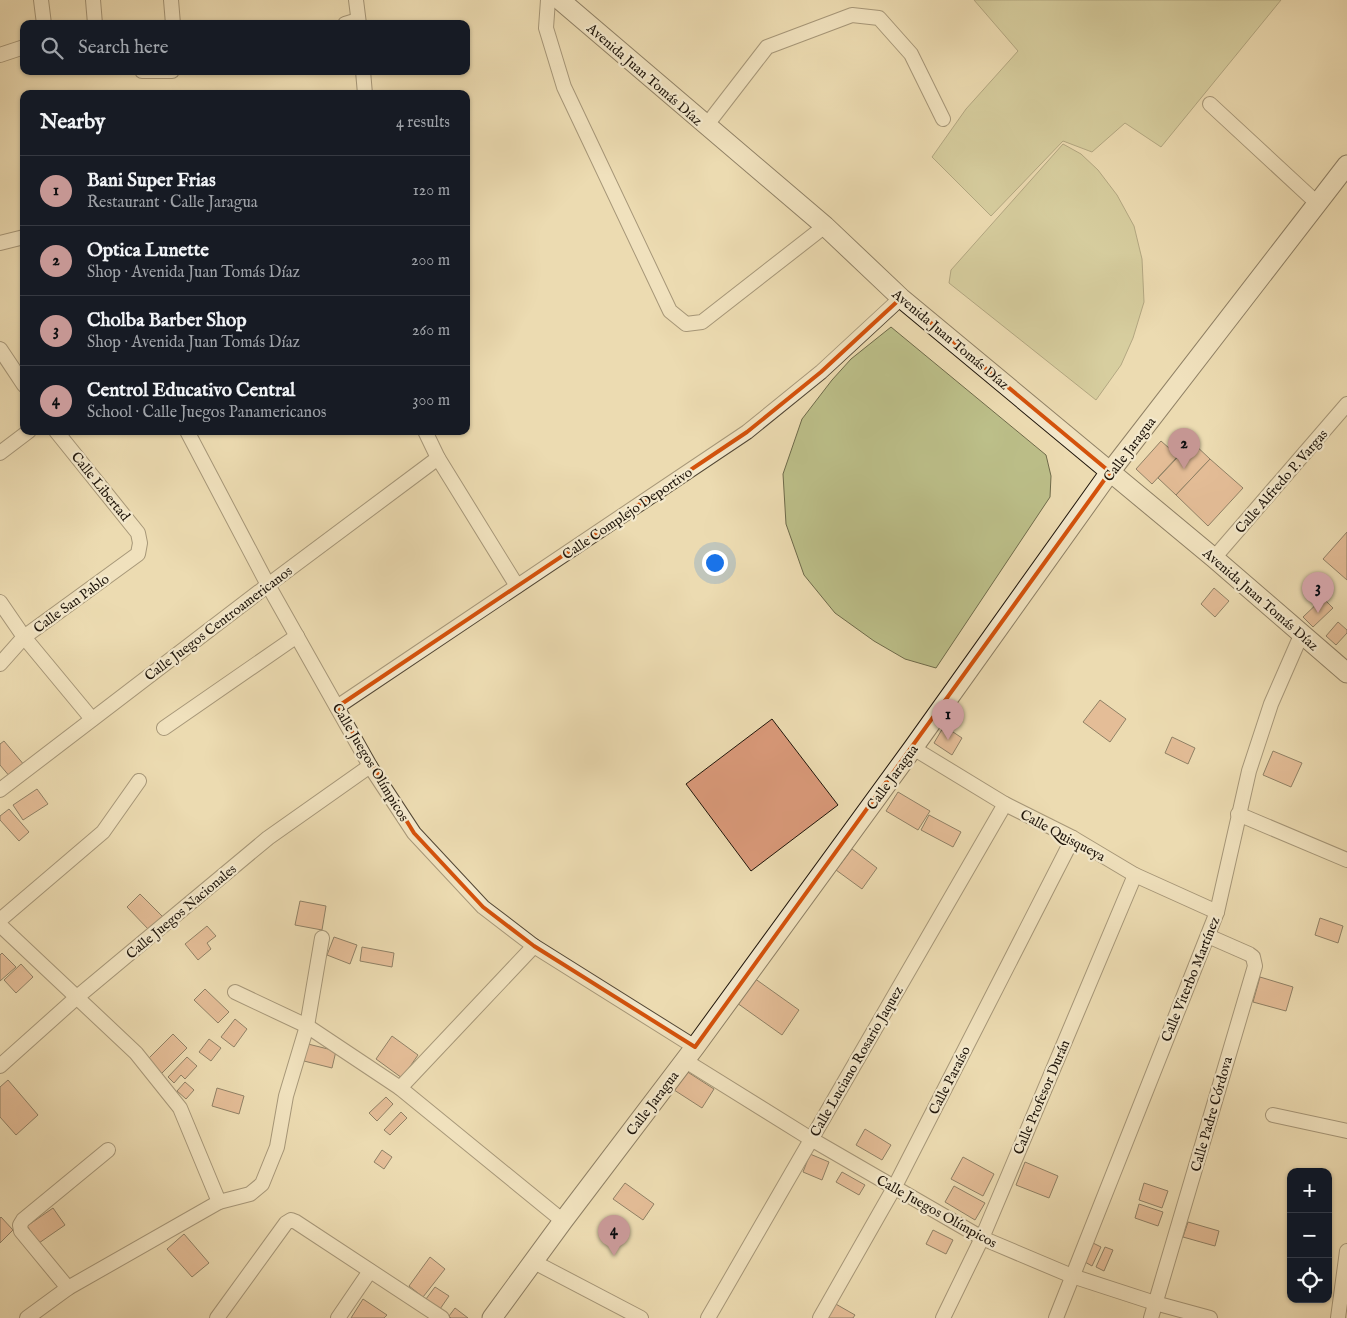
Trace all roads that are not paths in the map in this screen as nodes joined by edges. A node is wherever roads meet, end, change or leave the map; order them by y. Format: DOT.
graph roads {
  1 [pos="41,0"];
  2 [pos="93,0"];
  3 [pos="171,0"];
  4 [pos="356,0"];
  5 [pos="548,0"];
  6 [pos="560,0"];
  7 [pos="44,20"];
  8 [pos="95,20"];
  9 [pos="173,20"];
  10 [pos="358,20"];
  11 [pos="20,48"];
  12 [pos="0,55"];
  13 [pos="363,75"];
  14 [pos="365,90"];
  15 [pos="1210,104"];
  16 [pos="943,120"];
  17 [pos="706,126"];
  18 [pos="1347,165"];
  19 [pos="1318,204"];
  20 [pos="825,226"];
  21 [pos="20,238"];
  22 [pos="0,243"];
  23 [pos="900,298"];
  24 [pos="0,348"];
  25 [pos="20,379"];
  26 [pos="1347,404"];
  27 [pos="24,435"];
  28 [pos="59,435"];
  29 [pos="189,435"];
  30 [pos="427,435"];
  31 [pos="0,453"];
  32 [pos="438,458"];
  33 [pos="1110,472"];
  34 [pos="140,543"];
  35 [pos="1214,558"];
  36 [pos="268,584"];
  37 [pos="517,586"];
  38 [pos="0,602"];
  39 [pos="1302,633"];
  40 [pos="297,636"];
  41 [pos="24,637"];
  42 [pos="0,664"];
  43 [pos="1347,673"];
  44 [pos="337,707"];
  45 [pos="92,719"];
  46 [pos="164,728"];
  47 [pos="913,748"];
  48 [pos="370,766"];
  49 [pos="139,780"];
  50 [pos="0,790"];
  51 [pos="1006,804"];
  52 [pos="1238,814"];
  53 [pos="1073,838"];
  54 [pos="1347,860"];
  55 [pos="1135,875"];
  56 [pos="1217,912"];
  57 [pos="0,920"];
  58 [pos="0,925"];
  59 [pos="1208,936"];
  60 [pos="322,938"];
  61 [pos="534,946"];
  62 [pos="235,992"];
  63 [pos="76,998"];
  64 [pos="307,1026"];
  65 [pos="690,1054"];
  66 [pos="0,1066"];
  67 [pos="400,1088"];
  68 [pos="1273,1115"];
  69 [pos="1347,1131"];
  70 [pos="811,1139"];
  71 [pos="108,1150"];
  72 [pos="894,1188"];
  73 [pos="218,1202"];
  74 [pos="563,1220"];
  75 [pos="982,1238"];
  76 [pos="1347,1251"];
  77 [pos="534,1262"];
  78 [pos="370,1271"];
  79 [pos="1072,1276"];
  80 [pos="68,1288"];
  81 [pos="1155,1304"];
  82 [pos="27,1318"];
  83 [pos="216,1318"];
  84 [pos="338,1318"];
  85 [pos="442,1318"];
  86 [pos="492,1318"];
  87 [pos="642,1318"];
  88 [pos="708,1318"];
  89 [pos="820,1318"];
  90 [pos="944,1318"];
  91 [pos="1056,1318"];
  92 [pos="1151,1318"];
  93 [pos="1210,1318"];
  94 [pos="1338,1318"];
  1 -- 7 [label="street"];
  2 -- 8 [label="street"];
  3 -- 9 [label="street"];
  4 -- 10 [label="street"];
  5 -- 20 [label="street"];
  6 -- 17 [label="street, Avenida Juan Tomás Díaz"];
  11 -- 12 [label="street"];
  13 -- 14 [label="street"];
  15 -- 19 [label="street"];
  16 -- 17 [label="street"];
  17 -- 20 [label="street, Avenida Juan Tomás Díaz"];
  18 -- 19 [label="street, Calle Jaragua"];
  19 -- 33 [label="street, Calle Jaragua"];
  20 -- 23 [label="street, Avenida Juan Tomás Díaz"];
  21 -- 22 [label="street"];
  23 -- 33 [label="street, Avenida Juan Tomás Díaz"];
  23 -- 37 [label="street, Calle Complejo Deportivo"];
  24 -- 25 [label="street"];
  26 -- 35 [label="street, Calle Alfredo P. Vargas"];
  27 -- 31 [label="street"];
  28 -- 34 [label="street, Calle Libertad"];
  29 -- 36 [label="street, Calle Juegos Olímpicos"];
  30 -- 32 [label="street"];
  32 -- 36 [label="street, Calle Juegos Centroamericanos"];
  32 -- 37 [label="street"];
  33 -- 35 [label="street, Avenida Juan Tomás Díaz"];
  33 -- 47 [label="street, Calle Jaragua"];
  34 -- 41 [label="street, Calle San Pablo"];
  35 -- 39 [label="street, Avenida Juan Tomás Díaz"];
  36 -- 40 [label="street, Calle Juegos Olímpicos"];
  36 -- 45 [label="street, Calle Juegos Centroamericanos"];
  37 -- 44 [label="street, Calle Complejo Deportivo"];
  38 -- 41 [label="street"];
  39 -- 43 [label="street, Avenida Juan Tomás Díaz"];
  39 -- 52 [label="street, Calle Viterbo Martínez"];
  40 -- 44 [label="street, Calle Juegos Olímpicos"];
  40 -- 46 [label="street"];
  41 -- 42 [label="street, Calle San Pablo"];
  41 -- 45 [label="street"];
  44 -- 48 [label="street, Calle Juegos Olímpicos"];
  45 -- 50 [label="street, Calle Juegos Centroamericanos"];
  47 -- 51 [label="street, Calle Quisqueya"];
  47 -- 65 [label="street, Calle Jaragua"];
  48 -- 61 [label="street, Calle Juegos Olímpicos"];
  48 -- 63 [label="street, Calle Juegos Nacionales"];
  49 -- 57 [label="street"];
  51 -- 53 [label="street, Calle Quisqueya"];
  51 -- 70 [label="street, Calle Luciano Rosario Jaquez"];
  52 -- 54 [label="street"];
  52 -- 56 [label="street, Calle Viterbo Martínez"];
  53 -- 55 [label="street, Calle Quisqueya"];
  53 -- 72 [label="street, Calle Paraíso"];
  55 -- 56 [label="street, Calle Quisqueya"];
  55 -- 75 [label="street, Calle Profesor Durán"];
  56 -- 59 [label="street, Calle Viterbo Martínez"];
  58 -- 63 [label="street"];
  59 -- 79 [label="street, Calle Viterbo Martínez"];
  59 -- 81 [label="street, Calle Padre Córdova"];
  60 -- 64 [label="street"];
  61 -- 65 [label="street, Calle Juegos Olímpicos"];
  61 -- 67 [label="street"];
  62 -- 64 [label="street"];
  63 -- 66 [label="street, Calle Juegos Nacionales"];
  63 -- 73 [label="street"];
  64 -- 67 [label="street"];
  64 -- 73 [label="street"];
  65 -- 70 [label="street, Calle Juegos Olímpicos"];
  65 -- 74 [label="street, Calle Jaragua"];
  67 -- 74 [label="street"];
  68 -- 69 [label="street"];
  70 -- 72 [label="street, Calle Juegos Olímpicos"];
  70 -- 88 [label="street, Calle Luciano Rosario Jaquez"];
  71 -- 80 [label="street"];
  72 -- 75 [label="street, Calle Juegos Olímpicos"];
  72 -- 89 [label="street, Calle Paraíso"];
  73 -- 80 [label="street"];
  74 -- 77 [label="street, Calle Jaragua"];
  75 -- 79 [label="street, Calle Juegos Olímpicos"];
  75 -- 90 [label="street, Calle Profesor Durán"];
  76 -- 94 [label="street"];
  77 -- 86 [label="street, Calle Jaragua"];
  77 -- 87 [label="street"];
  78 -- 83 [label="street"];
  78 -- 84 [label="street"];
  78 -- 85 [label="street"];
  79 -- 81 [label="street, Calle Juegos Olímpicos"];
  79 -- 91 [label="street, Calle Viterbo Martínez"];
  80 -- 82 [label="street"];
  81 -- 92 [label="street, Calle Padre Córdova"];
  81 -- 93 [label="street, Calle Juegos Olímpicos"];
}
